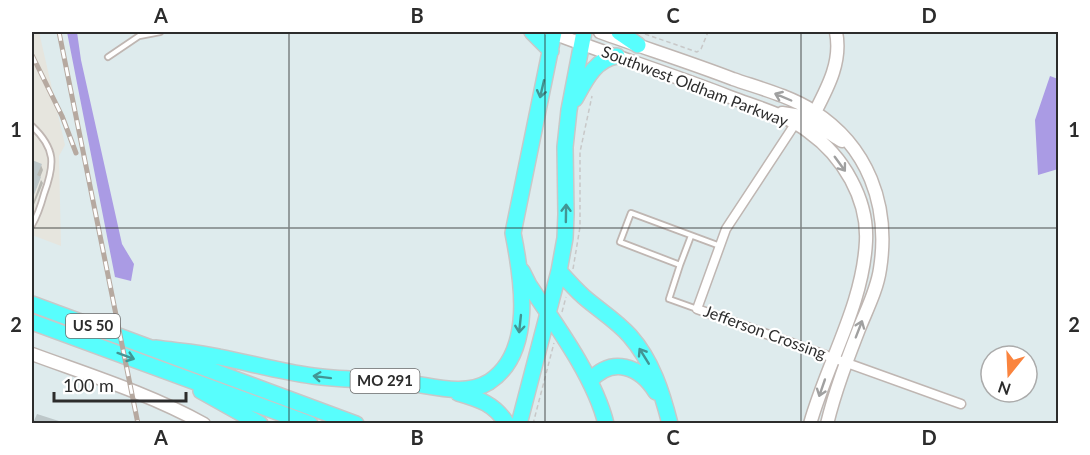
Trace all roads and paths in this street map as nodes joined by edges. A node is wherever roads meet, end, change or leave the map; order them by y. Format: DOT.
graph roads {
  1 [pos="160,32"];
  2 [pos="532,32"];
  3 [pos="553,32"];
  4 [pos="600,32"];
  5 [pos="619,32"];
  6 [pos="708,32"];
  7 [pos="836,32"];
  8 [pos="583,37"];
  9 [pos="638,38"];
  10 [pos="551,51"];
  11 [pos="617,56"];
  12 [pos="108,57"];
  13 [pos="593,88"];
  14 [pos="569,110"];
  15 [pos="768,111"];
  16 [pos="815,112"];
  17 [pos="795,124"];
  18 [pos="32,126"];
  19 [pos="853,147"];
  20 [pos="32,225"];
  21 [pos="691,236"];
  22 [pos="720,246"];
  23 [pos="520,265"];
  24 [pos="680,265"];
  25 [pos="566,272"];
  26 [pos="567,291"];
  27 [pos="32,304"];
  28 [pos="697,309"];
  29 [pos="555,312"];
  30 [pos="32,322"];
  31 [pos="556,337"];
  32 [pos="155,348"];
  33 [pos="32,354"];
  34 [pos="834,357"];
  35 [pos="847,362"];
  36 [pos="153,366"];
  37 [pos="590,381"];
  38 [pos="438,387"];
  39 [pos="961,404"];
  40 [pos="668,417"];
  41 [pos="204,423"];
  42 [pos="260,423"];
  43 [pos="310,423"];
  44 [pos="356,423"];
  45 [pos="507,423"];
  46 [pos="519,423"];
  47 [pos="533,423"];
  48 [pos="606,423"];
  49 [pos="810,423"];
  50 [pos="826,423"];
  1 -- 12 [label="lane"];
  2 -- 10 [label="highway"];
  3 -- 8 [label="street, Southwest Oldham Parkway"];
  3 -- 10 [label="highway, MO 291"];
  4 -- 9 [label="street, Southwest Oldham Parkway"];
  5 -- 9 [label="highway"];
  6 -- 9 [label="path"];
  7 -- 16 [label="street"];
  8 -- 11 [label="street, Southwest Oldham Parkway"];
  8 -- 14 [label="highway"];
  16 -- 9 [label="street, Southwest Oldham Parkway, one-way"];
  10 -- 23 [label="highway, MO 291, one-way"];
  11 -- 14 [label="highway"];
  11 -- 15 [label="street, Southwest Oldham Parkway"];
  13 -- 25 [label="path"];
  25 -- 14 [label="highway, one-way"];
  15 -- 16 [label="street"];
  15 -- 17 [label="street, Southwest Oldham Parkway"];
  16 -- 19 [label="street, Southwest Oldham Parkway"];
  17 -- 19 [label="street"];
  17 -- 22 [label="street, Jefferson Crossing"];
  17 -- 34 [label="street, Southwest Oldham Parkway, one-way"];
  18 -- 20 [label="lane"];
  35 -- 19 [label="street, Southwest Oldham Parkway, one-way"];
  21 -- 22 [label="lane"];
  21 -- 24 [label="lane"];
  21 -- 24 [label="lane"];
  22 -- 28 [label="street, Jefferson Crossing"];
  23 -- 29 [label="highway"];
  23 -- 38 [label="highway, MO 291, one-way"];
  24 -- 28 [label="lane"];
  25 -- 29 [label="highway"];
  40 -- 25 [label="highway, one-way"];
  26 -- 29 [label="path"];
  27 -- 32 [label="highway, US 50"];
  28 -- 34 [label="street, Jefferson Crossing"];
  29 -- 37 [label="highway"];
  29 -- 46 [label="highway"];
  30 -- 36 [label="highway, US 50, one-way"];
  31 -- 47 [label="path"];
  38 -- 32 [label="highway, MO 291, one-way"];
  32 -- 44 [label="highway, US 50"];
  33 -- 41 [label="street"];
  34 -- 35 [label="street, Jefferson Crossing"];
  34 -- 49 [label="street, Southwest Oldham Parkway, one-way"];
  35 -- 39 [label="street, Jefferson Crossing"];
  35 -- 50 [label="street, Southwest Oldham Parkway"];
  36 -- 42 [label="highway"];
  36 -- 43 [label="highway, US 50"];
  37 -- 40 [label="highway"];
  37 -- 48 [label="highway"];
  38 -- 45 [label="highway, MO 291"];
}
